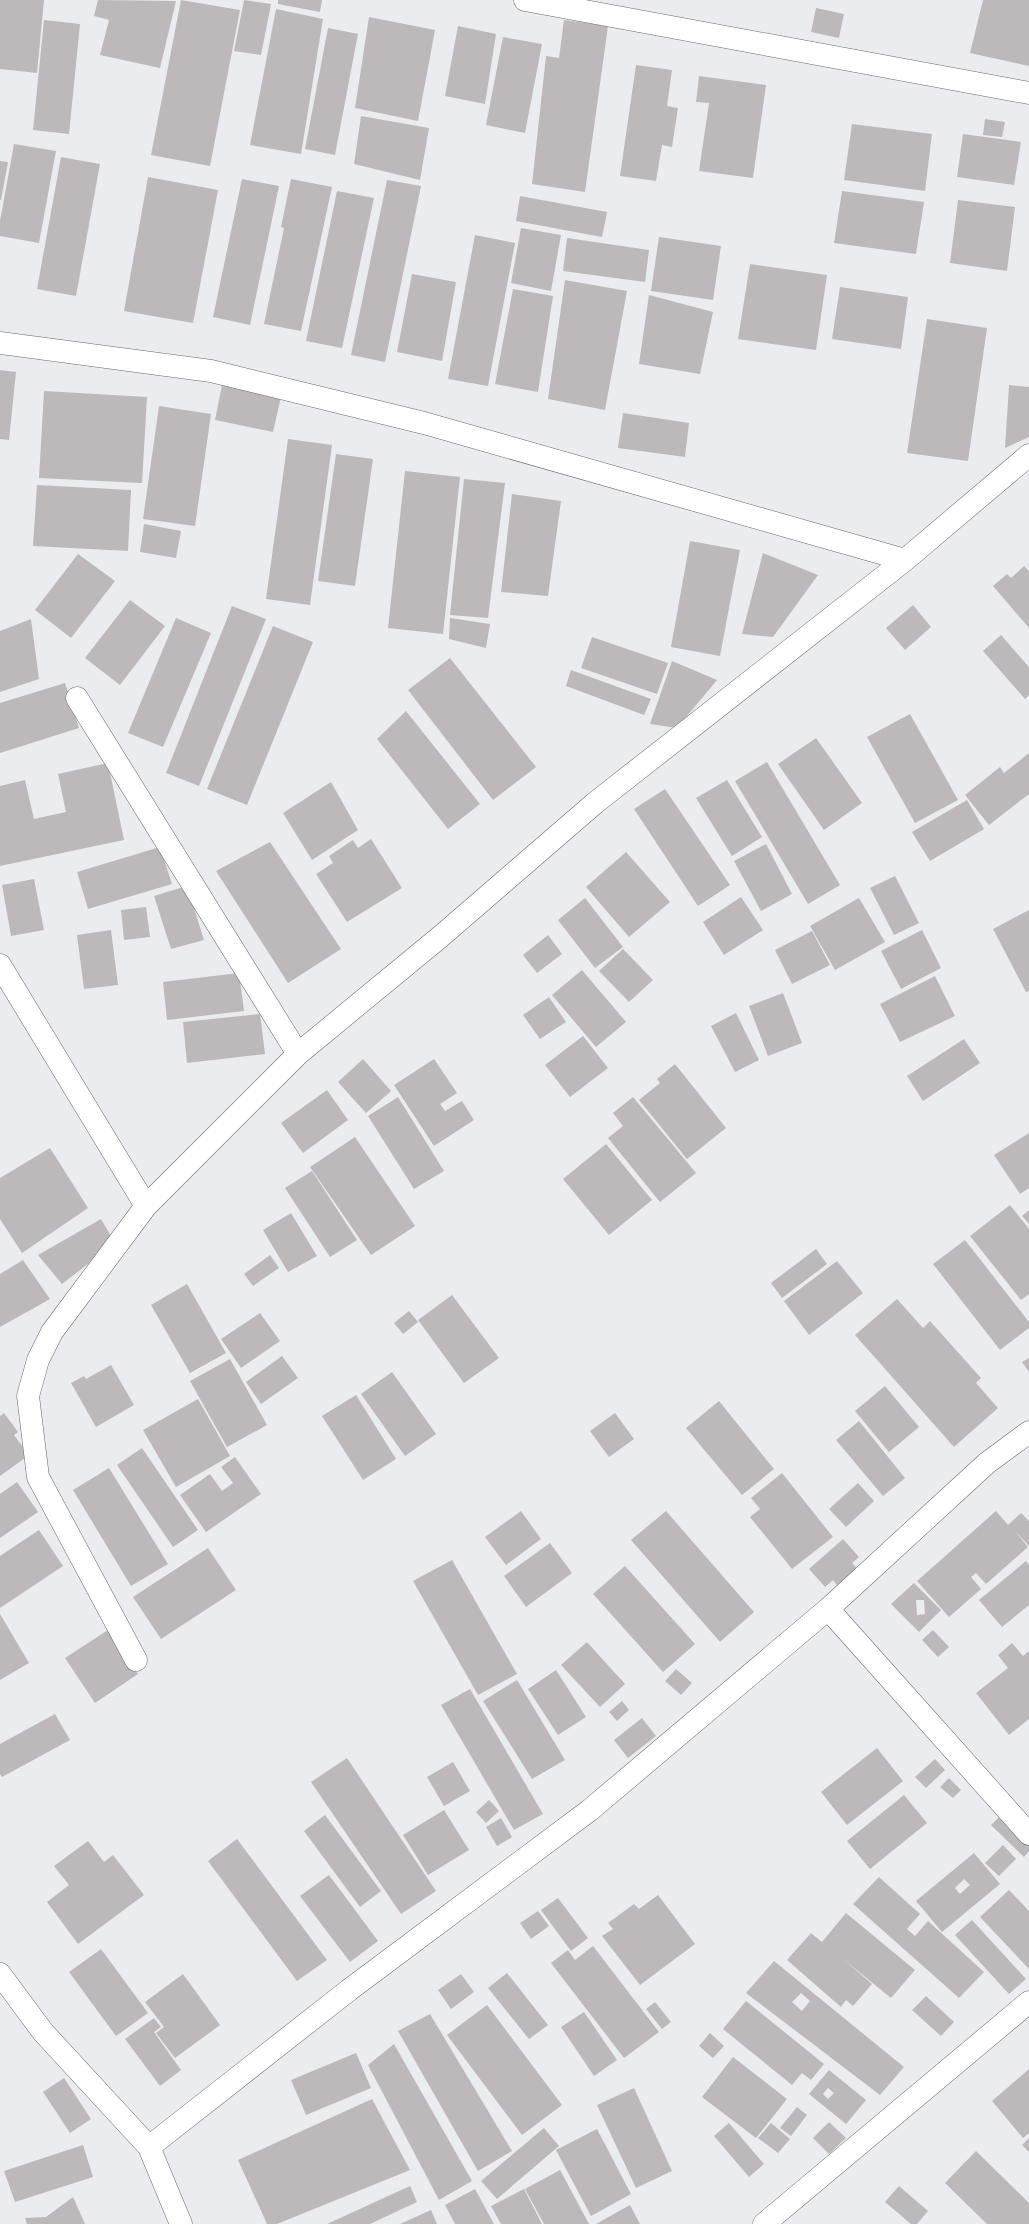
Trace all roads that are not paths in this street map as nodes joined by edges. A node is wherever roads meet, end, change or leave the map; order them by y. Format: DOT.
graph roads {
  1 [pos="525,0"];
  2 [pos="1029,93"];
  3 [pos="0,343"];
  4 [pos="1029,455"];
  5 [pos="905,560"];
  6 [pos="77,698"];
  7 [pos="0,965"];
  8 [pos="298,1054"];
  9 [pos="146,1206"];
  10 [pos="1029,1432"];
  11 [pos="828,1609"];
  12 [pos="136,1660"];
  13 [pos="1029,1834"];
  14 [pos="0,1974"];
  15 [pos="1029,2002"];
  16 [pos="149,2146"];
  17 [pos="181,2224"];
  18 [pos="764,2224"];
  1 -- 2 [label="street"];
  3 -- 5 [label="street"];
  4 -- 5 [label="street"];
  5 -- 8 [label="street"];
  6 -- 8 [label="street"];
  7 -- 9 [label="street"];
  8 -- 9 [label="street"];
  9 -- 12 [label="street"];
  10 -- 11 [label="street"];
  11 -- 13 [label="street"];
  11 -- 16 [label="street"];
  14 -- 16 [label="street"];
  15 -- 18 [label="street"];
  16 -- 17 [label="street"];
}
